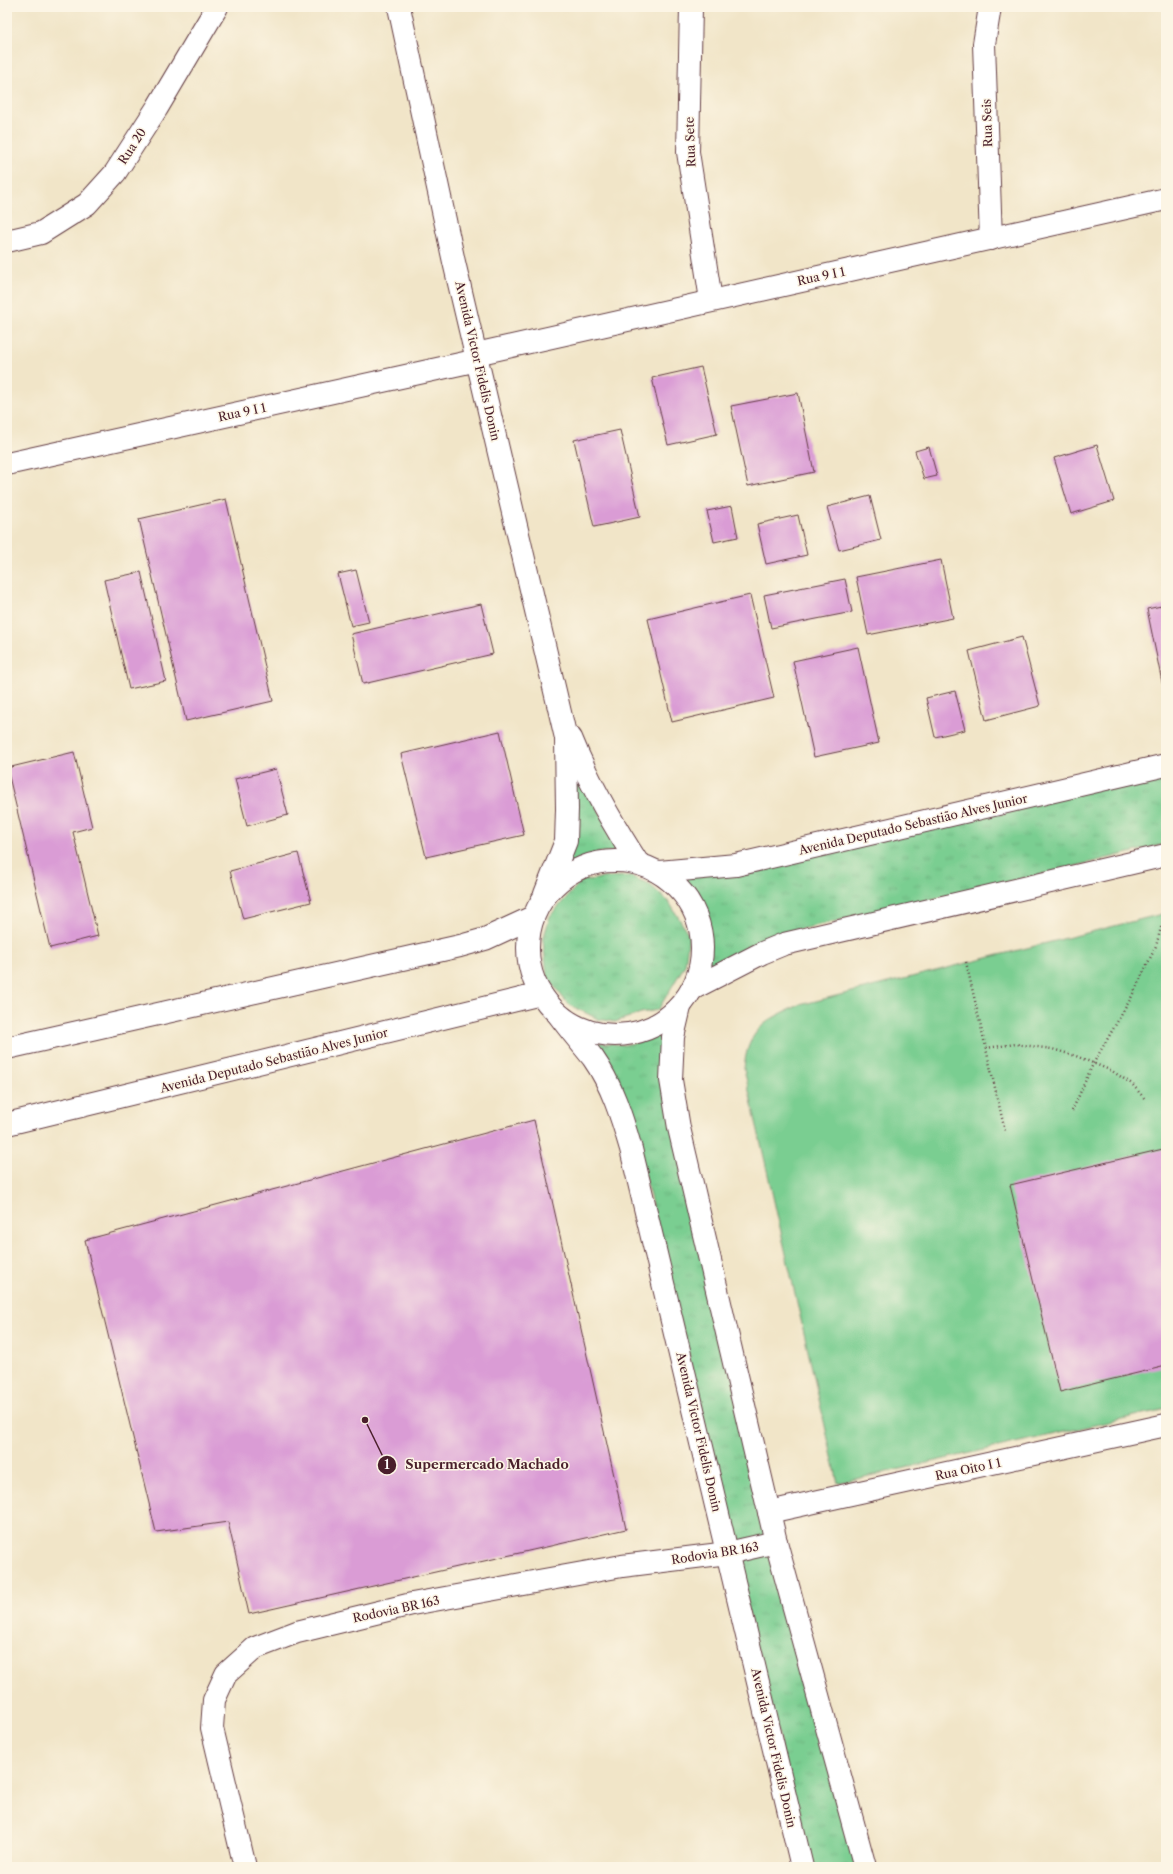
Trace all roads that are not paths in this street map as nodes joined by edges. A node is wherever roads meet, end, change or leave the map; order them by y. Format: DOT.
graph roads {
  1 [pos="217,7"];
  2 [pos="399,7"];
  3 [pos="691,7"];
  4 [pos="990,7"];
  5 [pos="1166,199"];
  6 [pos="991,239"];
  7 [pos="7,241"];
  8 [pos="711,300"];
  9 [pos="477,357"];
  10 [pos="7,464"];
  11 [pos="561,715"];
  12 [pos="1166,765"];
  13 [pos="1166,855"];
  14 [pos="638,863"];
  15 [pos="659,872"];
  16 [pos="545,894"];
  17 [pos="533,917"];
  18 [pos="692,989"];
  19 [pos="541,994"];
  20 [pos="680,1007"];
  21 [pos="558,1014"];
  22 [pos="7,1048"];
  23 [pos="7,1124"];
  24 [pos="1166,1426"];
  25 [pos="769,1512"];
  26 [pos="776,1542"];
  27 [pos="728,1553"];
  28 [pos="245,1867"];
  29 [pos="802,1867"];
  30 [pos="865,1867"];
  1 -- 7 [label="street, Rua 20"];
  2 -- 9 [label="street, Avenida Victor Fidelis Donin"];
  3 -- 8 [label="street, Rua Sete"];
  4 -- 6 [label="street, Rua Seis"];
  5 -- 6 [label="street, Rua 9 I 1"];
  6 -- 8 [label="street, Rua 9 I 1"];
  8 -- 9 [label="street, Rua 9 I 1"];
  9 -- 10 [label="street, Rua 9 I 1"];
  9 -- 11 [label="street, Avenida Victor Fidelis Donin"];
  11 -- 14 [label="street, Avenida Victor Fidelis Donin"];
  11 -- 16 [label="street, Avenida Victor Fidelis Donin"];
  12 -- 15 [label="street, Avenida Deputado Sebastião Alves Junior"];
  13 -- 18 [label="street"];
  14 -- 15 [label="street"];
  14 -- 16 [label="street"];
  15 -- 18 [label="street"];
  16 -- 17 [label="street"];
  17 -- 19 [label="street"];
  17 -- 22 [label="street"];
  18 -- 20 [label="street"];
  19 -- 21 [label="street"];
  19 -- 23 [label="street, Avenida Deputado Sebastião Alves Junior"];
  20 -- 21 [label="street"];
  20 -- 25 [label="street"];
  21 -- 27 [label="street, Avenida Victor Fidelis Donin"];
  24 -- 25 [label="street, Rua Oito I 1"];
  25 -- 26 [label="street"];
  26 -- 27 [label="street, Rodovia BR 163"];
  26 -- 30 [label="street"];
  27 -- 28 [label="street, Rodovia BR 163"];
  27 -- 29 [label="street, Avenida Victor Fidelis Donin"];
}
